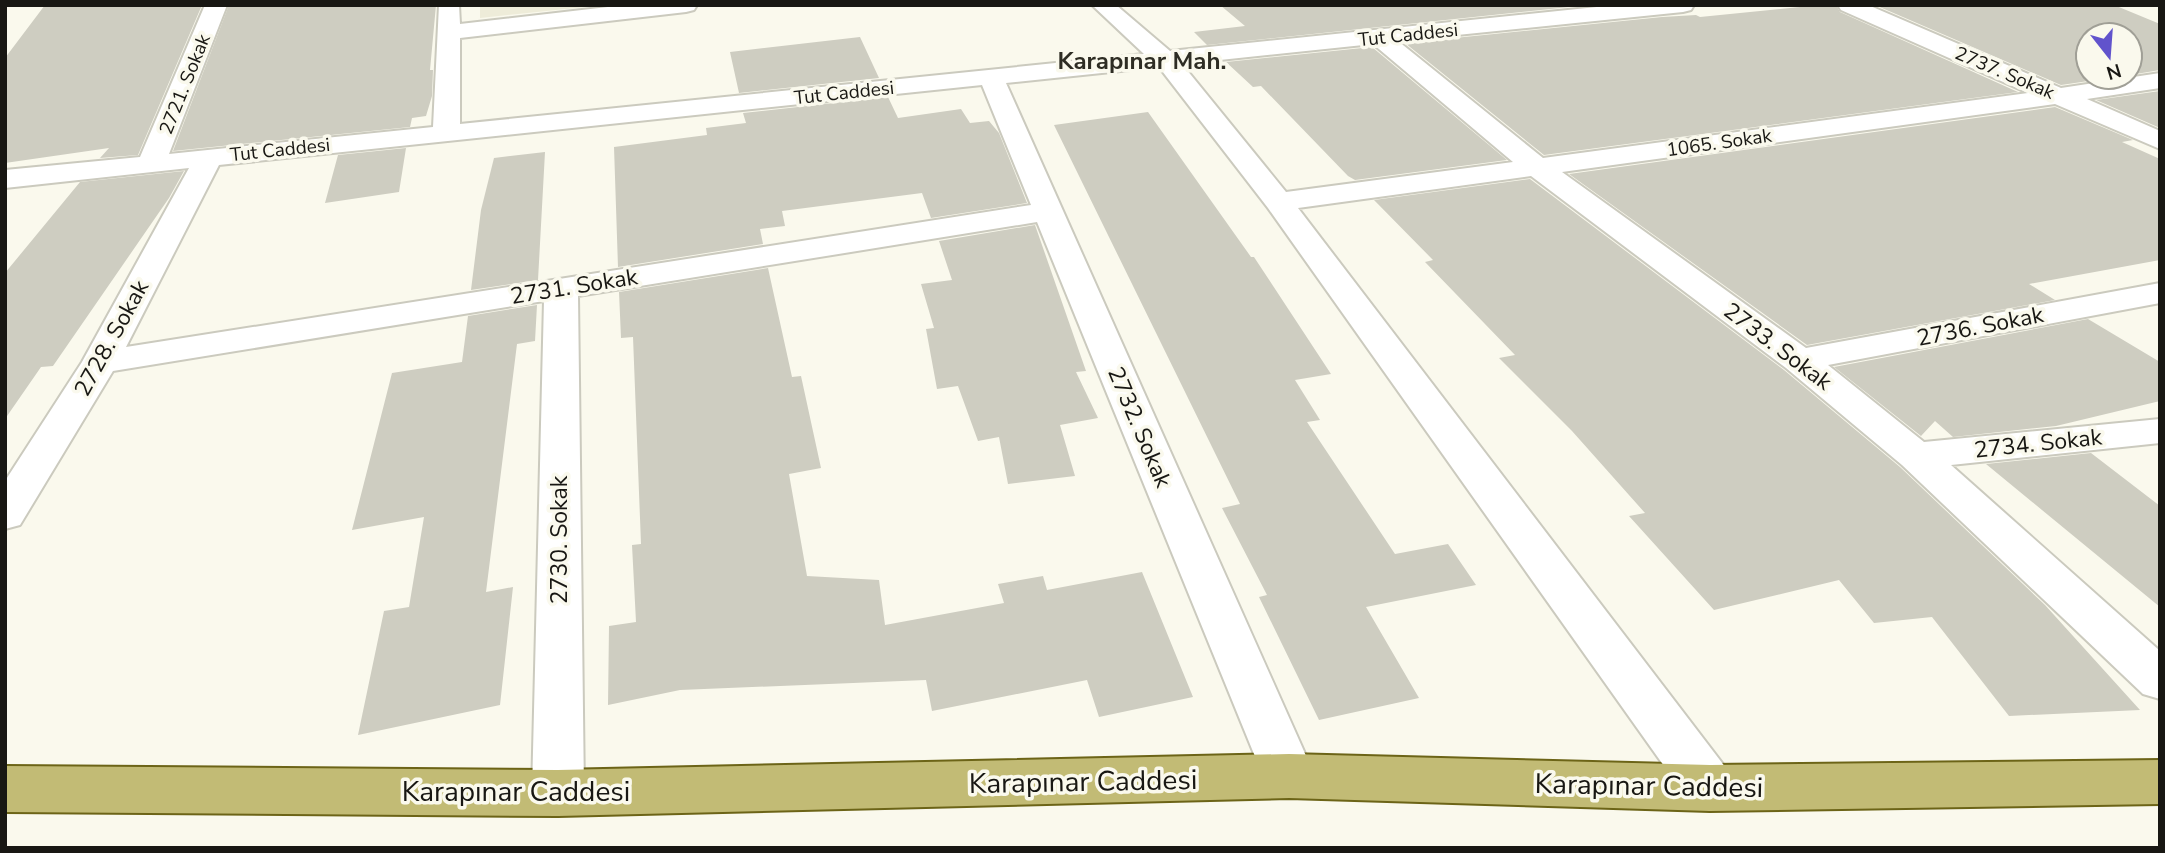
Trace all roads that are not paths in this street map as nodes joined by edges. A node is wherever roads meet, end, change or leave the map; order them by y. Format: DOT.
graph roads {
  1 [pos="216,5"];
  2 [pos="449,5"];
  3 [pos="686,5"];
  4 [pos="1103,5"];
  5 [pos="1683,5"];
  6 [pos="1849,5"];
  7 [pos="1434,11"];
  8 [pos="1463,29"];
  9 [pos="448,32"];
  10 [pos="1377,36"];
  11 [pos="1167,61"];
  12 [pos="991,77"];
  13 [pos="2160,80"];
  14 [pos="2061,96"];
  15 [pos="446,133"];
  16 [pos="2160,141"];
  17 [pos="209,157"];
  18 [pos="152,162"];
  19 [pos="1537,167"];
  20 [pos="5,179"];
  21 [pos="1278,202"];
  22 [pos="1048,211"];
  23 [pos="561,288"];
  24 [pos="2160,293"];
  25 [pos="1799,360"];
  26 [pos="100,362"];
  27 [pos="2153,437"];
  28 [pos="1916,456"];
  29 [pos="5,514"];
  30 [pos="2160,680"];
  31 [pos="1289,776"];
  32 [pos="2160,782"];
  33 [pos="5,789"];
  34 [pos="1710,789"];
  35 [pos="558,793"];
  1 -- 18 [label="street, 2721. Sokak"];
  2 -- 9 [label="street"];
  3 -- 9 [label="street"];
  4 -- 11 [label="street"];
  5 -- 8 [label="street, Tut Caddesi"];
  6 -- 14 [label="street, 2737. Sokak"];
  7 -- 8 [label="street"];
  8 -- 10 [label="street, Tut Caddesi"];
  9 -- 15 [label="street"];
  10 -- 11 [label="street, Tut Caddesi"];
  10 -- 19 [label="street, 2733. Sokak"];
  11 -- 12 [label="street, Tut Caddesi"];
  11 -- 21 [label="street"];
  12 -- 15 [label="street, Tut Caddesi"];
  12 -- 22 [label="street, 2732. Sokak"];
  13 -- 14 [label="street, 1065. Sokak"];
  14 -- 16 [label="street, 2737. Sokak"];
  14 -- 19 [label="street, 1065. Sokak"];
  15 -- 17 [label="street, Tut Caddesi"];
  17 -- 18 [label="street, Tut Caddesi"];
  17 -- 26 [label="street, 2728. Sokak"];
  18 -- 20 [label="street, Tut Caddesi"];
  19 -- 21 [label="street, 1065. Sokak"];
  19 -- 25 [label="street, 2733. Sokak"];
  21 -- 34 [label="street"];
  22 -- 23 [label="street, 2731. Sokak"];
  22 -- 31 [label="street, 2732. Sokak"];
  23 -- 26 [label="street, 2731. Sokak"];
  23 -- 35 [label="street, 2730. Sokak"];
  24 -- 25 [label="street, 2736. Sokak"];
  25 -- 28 [label="street, 2733. Sokak"];
  26 -- 29 [label="street, 2728. Sokak"];
  27 -- 28 [label="street, 2734. Sokak"];
  28 -- 30 [label="street, 2733. Sokak"];
  31 -- 34 [label="main road, Karapınar Caddesi"];
  31 -- 35 [label="main road, Karapınar Caddesi"];
  32 -- 34 [label="main road, Karapınar Caddesi"];
  33 -- 35 [label="main road, Karapınar Caddesi"];
}
